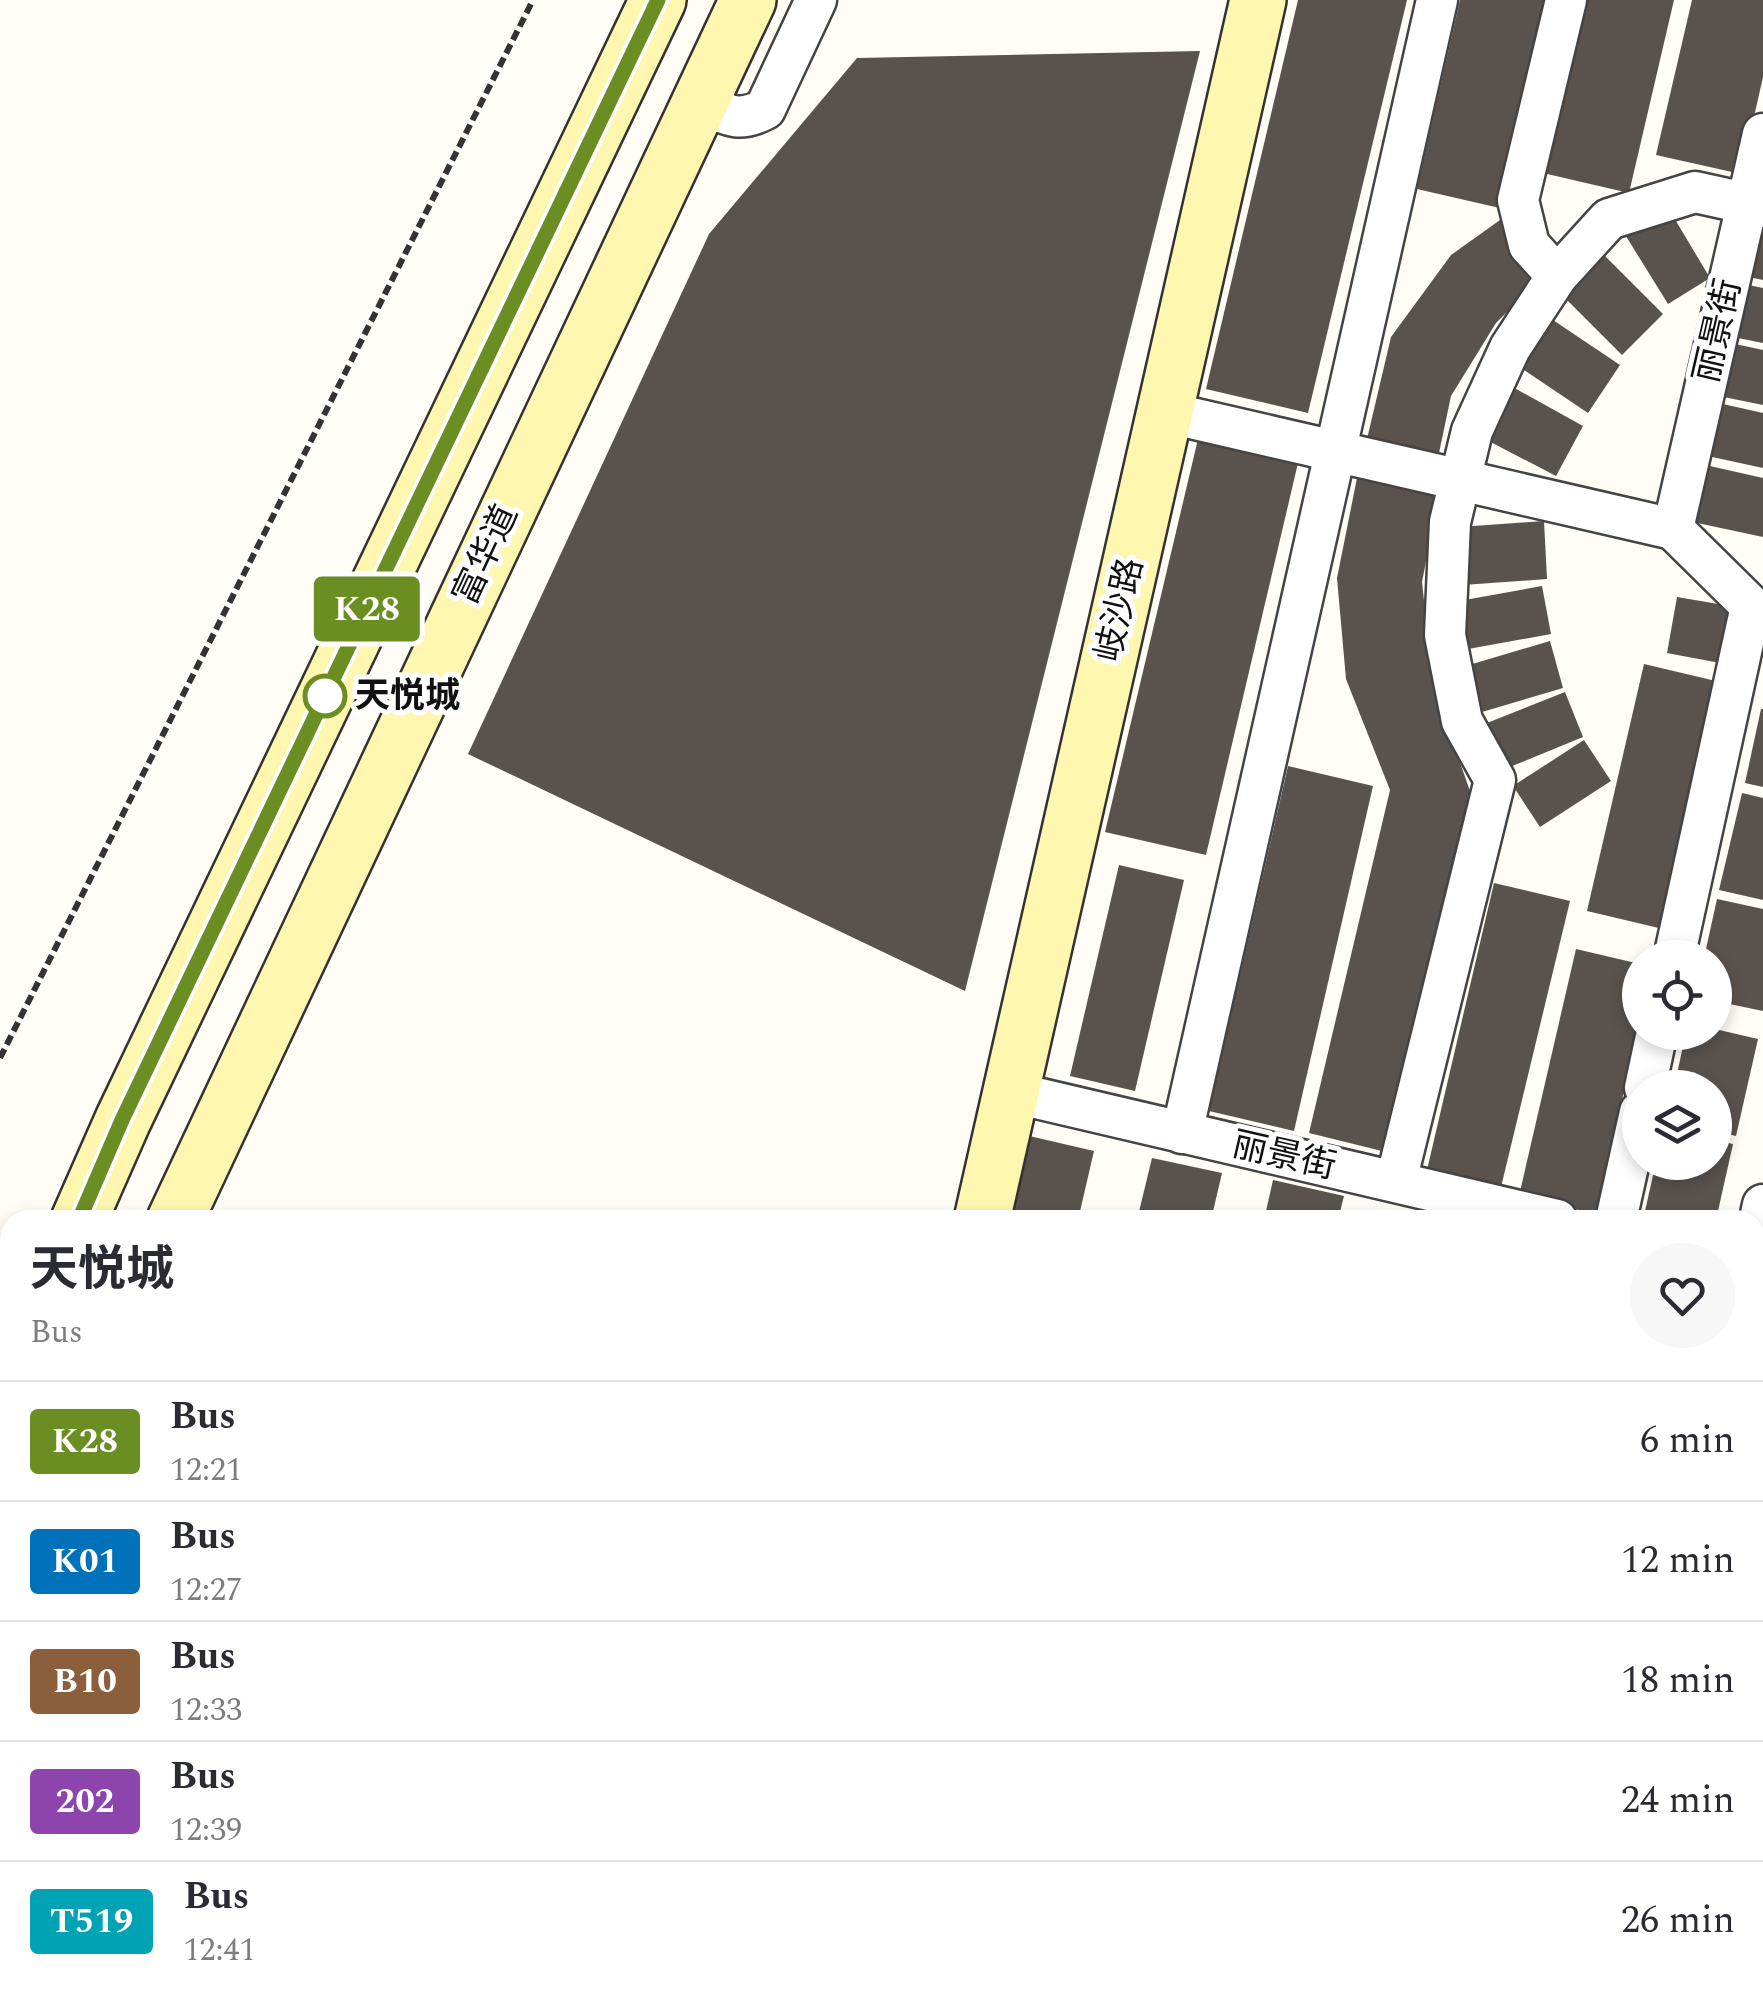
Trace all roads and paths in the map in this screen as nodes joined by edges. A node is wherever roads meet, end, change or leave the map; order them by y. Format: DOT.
graph roads {
  1 [pos="533,0"];
  2 [pos="658,0"];
  3 [pos="748,0"];
  4 [pos="816,0"];
  5 [pos="1258,0"];
  6 [pos="1437,0"];
  7 [pos="1566,0"];
  8 [pos="700,102"];
  9 [pos="1763,134"];
  10 [pos="1755,205"];
  11 [pos="1557,276"];
  12 [pos="1165,412"];
  13 [pos="1336,451"];
  14 [pos="1460,480"];
  15 [pos="1672,529"];
  16 [pos="1678,940"];
  17 [pos="0,1058"];
  18 [pos="1011,1092"];
  19 [pos="122,1120"];
  20 [pos="1182,1134"];
  21 [pos="209,1144"];
  22 [pos="1625,1180"];
  23 [pos="1396,1181"];
  24 [pos="59,1210"];
  25 [pos="83,1210"];
  26 [pos="179,1210"];
  27 [pos="201,1210"];
  28 [pos="984,1210"];
  29 [pos="1516,1210"];
  30 [pos="1618,1210"];
  1 -- 17 [label="path"];
  2 -- 19 [label="main road"];
  3 -- 8 [label="main road, 富华道"];
  4 -- 8 [label="street"];
  5 -- 12 [label="main road, 岐沙路"];
  6 -- 13 [label="street"];
  7 -- 11 [label="street"];
  8 -- 21 [label="main road, 富华道"];
  9 -- 10 [label="street, 丽景街"];
  10 -- 11 [label="street"];
  10 -- 15 [label="street, 丽景街"];
  11 -- 14 [label="street"];
  12 -- 13 [label="street"];
  12 -- 18 [label="main road, 岐沙路"];
  13 -- 14 [label="street"];
  13 -- 20 [label="street"];
  14 -- 15 [label="street"];
  14 -- 23 [label="street"];
  15 -- 16 [label="street"];
  18 -- 20 [label="street, 丽景街"];
  18 -- 28 [label="main road, 岐沙路"];
  19 -- 24 [label="main road"];
  19 -- 25 [label="main road"];
  20 -- 23 [label="street, 丽景街"];
  21 -- 26 [label="main road, 富华道"];
  21 -- 27 [label="main road"];
  22 -- 30 [label="street"];
  23 -- 29 [label="street, 丽景街"];
}
